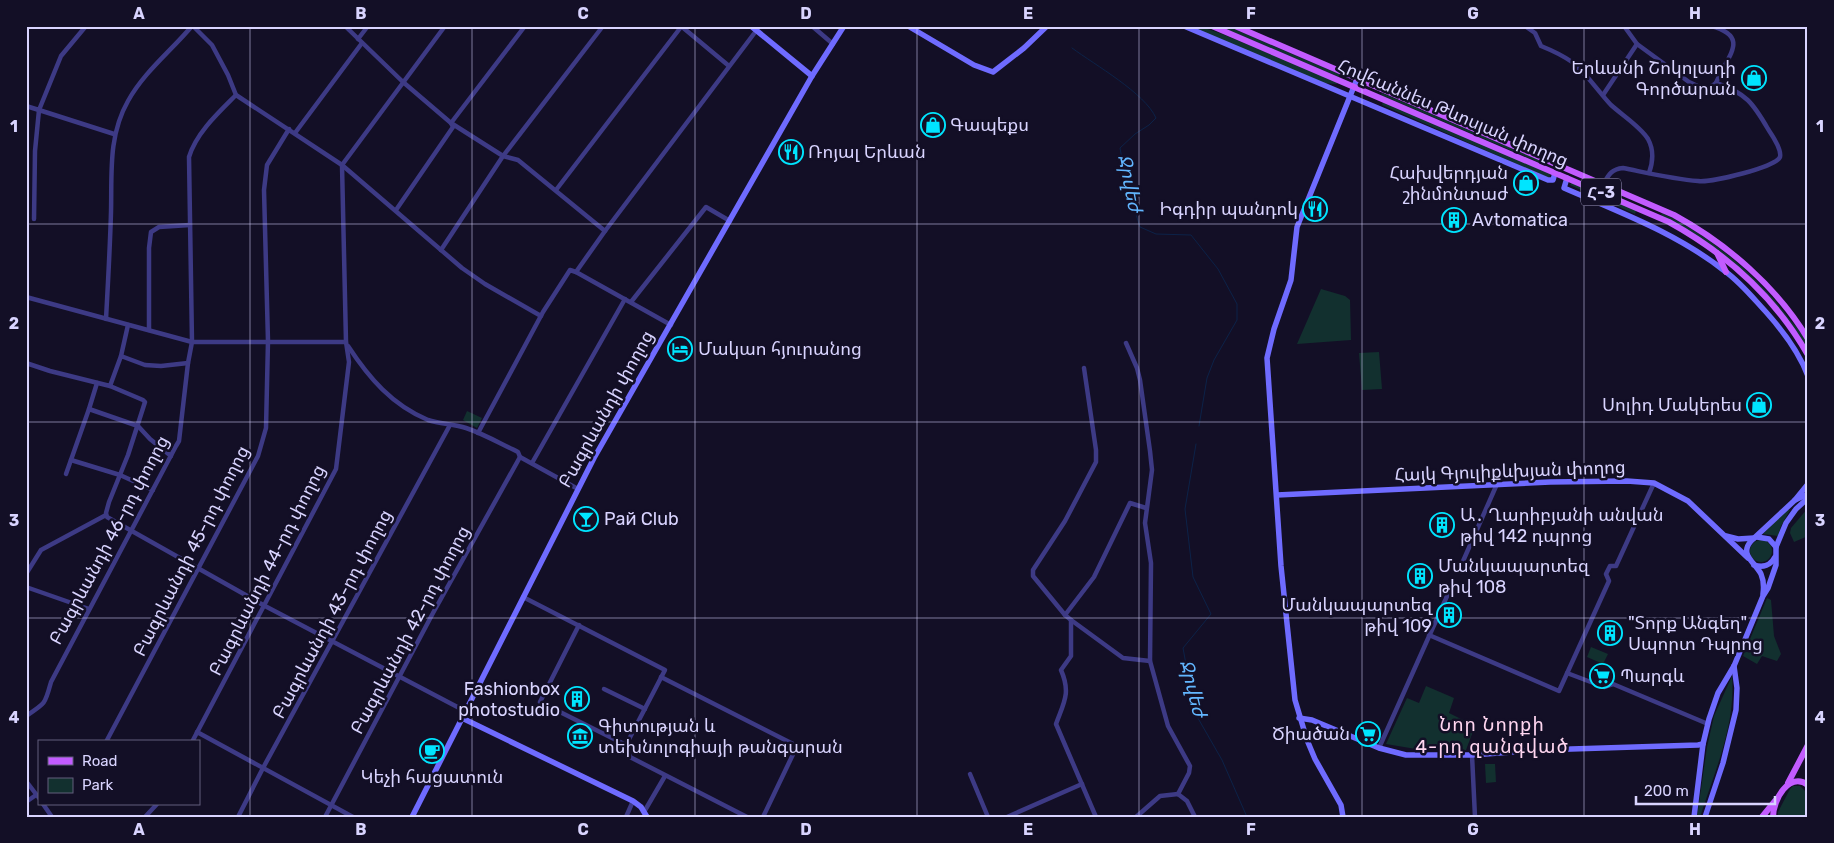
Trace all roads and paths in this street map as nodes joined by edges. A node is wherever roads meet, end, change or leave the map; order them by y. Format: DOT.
graph roads {
  1 [pos="86,26"];
  2 [pos="193,26"];
  3 [pos="345,26"];
  4 [pos="368,26"];
  5 [pos="445,26"];
  6 [pos="526,26"];
  7 [pos="603,26"];
  8 [pos="681,26"];
  9 [pos="751,26"];
  10 [pos="812,26"];
  11 [pos="844,26"];
  12 [pos="908,26"];
  13 [pos="1048,26"];
  14 [pos="1184,26"];
  15 [pos="1212,26"];
  16 [pos="1235,26"];
  17 [pos="1525,26"];
  18 [pos="1624,26"];
  19 [pos="1711,26"];
  20 [pos="756,31"];
  21 [pos="358,39"];
  22 [pos="362,43"];
  23 [pos="833,44"];
  24 [pos="1637,44"];
  25 [pos="729,66"];
  26 [pos="812,76"];
  27 [pos="403,82"];
  28 [pos="1355,82"];
  29 [pos="1716,83"];
  30 [pos="236,95"];
  31 [pos="1603,95"];
  32 [pos="1350,97"];
  33 [pos="26,106"];
  34 [pos="39,110"];
  35 [pos="451,123"];
  36 [pos="289,130"];
  37 [pos="295,133"];
  38 [pos="114,134"];
  39 [pos="503,156"];
  40 [pos="342,164"];
  41 [pos="1562,166"];
  42 [pos="1649,173"];
  43 [pos="1557,174"];
  44 [pos="1567,178"];
  45 [pos="1604,184"];
  46 [pos="556,190"];
  47 [pos="1645,202"];
  48 [pos="1642,209"];
  49 [pos="396,210"];
  50 [pos="1662,210"];
  51 [pos="1659,217"];
  52 [pos="34,219"];
  53 [pos="730,221"];
  54 [pos="190,224"];
  55 [pos="605,231"];
  56 [pos="441,250"];
  57 [pos="1716,252"];
  58 [pos="576,272"];
  59 [pos="1726,272"];
  60 [pos="26,297"];
  61 [pos="625,299"];
  62 [pos="631,302"];
  63 [pos="541,316"];
  64 [pos="106,319"];
  65 [pos="128,325"];
  66 [pos="671,325"];
  67 [pos="149,330"];
  68 [pos="1808,339"];
  69 [pos="268,341"];
  70 [pos="192,342"];
  71 [pos="346,342"];
  72 [pos="1126,343"];
  73 [pos="1808,355"];
  74 [pos="121,356"];
  75 [pos="26,363"];
  76 [pos="188,363"];
  77 [pos="1084,368"];
  78 [pos="1806,369"];
  79 [pos="1808,376"];
  80 [pos="97,383"];
  81 [pos="110,386"];
  82 [pos="89,410"];
  83 [pos="450,425"];
  84 [pos="138,426"];
  85 [pos="478,433"];
  86 [pos="170,456"];
  87 [pos="520,457"];
  88 [pos="71,460"];
  89 [pos="532,463"];
  90 [pos="66,474"];
  91 [pos="120,476"];
  92 [pos="1654,483"];
  93 [pos="1497,484"];
  94 [pos="1808,484"];
  95 [pos="578,489"];
  96 [pos="153,490"];
  97 [pos="1808,494"];
  98 [pos="1277,495"];
  99 [pos="1808,498"];
  100 [pos="1795,500"];
  101 [pos="1146,508"];
  102 [pos="106,515"];
  103 [pos="132,531"];
  104 [pos="1726,536"];
  105 [pos="1756,538"];
  106 [pos="1776,547"];
  107 [pos="1776,557"];
  108 [pos="1748,558"];
  109 [pos="1754,565"];
  110 [pos="1460,568"];
  111 [pos="198,569"];
  112 [pos="26,574"];
  113 [pos="1452,585"];
  114 [pos="26,587"];
  115 [pos="1763,596"];
  116 [pos="523,597"];
  117 [pos="265,606"];
  118 [pos="89,609"];
  119 [pos="1066,616"];
  120 [pos="1071,620"];
  121 [pos="579,625"];
  122 [pos="1429,635"];
  123 [pos="333,640"];
  124 [pos="1150,662"];
  125 [pos="1734,666"];
  126 [pos="1567,673"];
  127 [pos="400,676"];
  128 [pos="661,678"];
  129 [pos="604,689"];
  130 [pos="645,709"];
  131 [pos="465,710"];
  132 [pos="26,716"];
  133 [pos="462,718"];
  134 [pos="1299,718"];
  135 [pos="1708,724"];
  136 [pos="197,732"];
  137 [pos="107,740"];
  138 [pos="193,740"];
  139 [pos="1703,744"];
  140 [pos="626,745"];
  141 [pos="1808,745"];
  142 [pos="1379,748"];
  143 [pos="1472,755"];
  144 [pos="263,768"];
  145 [pos="970,774"];
  146 [pos="665,776"];
  147 [pos="26,781"];
  148 [pos="1082,784"];
  149 [pos="1808,785"];
  150 [pos="1786,786"];
  151 [pos="1178,794"];
  152 [pos="38,797"];
  153 [pos="1778,798"];
  154 [pos="633,801"];
  155 [pos="26,802"];
  156 [pos="331,805"];
  157 [pos="44,806"];
  158 [pos="155,806"];
  159 [pos="646,814"];
  160 [pos="52,817"];
  161 [pos="145,817"];
  162 [pos="238,817"];
  163 [pos="324,817"];
  164 [pos="352,817"];
  165 [pos="412,817"];
  166 [pos="626,817"];
  167 [pos="747,817"];
  168 [pos="763,817"];
  169 [pos="988,817"];
  170 [pos="1007,817"];
  171 [pos="1096,817"];
  172 [pos="1136,817"];
  173 [pos="1195,817"];
  174 [pos="1343,817"];
  175 [pos="1475,817"];
  176 [pos="1694,817"];
  177 [pos="1705,817"];
  178 [pos="1762,817"];
  179 [pos="1774,817"];
  1 -- 34 [label="street"];
  2 -- 30 [label="street"];
  2 -- 38 [label="street"];
  3 -- 21 [label="street"];
  4 -- 21 [label="street"];
  5 -- 27 [label="street"];
  6 -- 35 [label="street"];
  7 -- 39 [label="street"];
  8 -- 25 [label="street"];
  8 -- 46 [label="street"];
  9 -- 20 [label="street"];
  10 -- 23 [label="street"];
  11 -- 23 [label="street, Բագրևանդի փողոց"];
  12 -- 13 [label="street"];
  14 -- 32 [label="street"];
  15 -- 28 [label="main road, Հովհաննես Թևոսյան փողոց / Հ-3"];
  16 -- 28 [label="main road, Հովհաննես Թևոսյան փողոց / Հ-3"];
  17 -- 31 [label="street"];
  18 -- 24 [label="street"];
  19 -- 29 [label="street"];
  20 -- 25 [label="street"];
  20 -- 26 [label="street"];
  21 -- 22 [label="street"];
  22 -- 27 [label="street"];
  22 -- 37 [label="street"];
  23 -- 26 [label="street, Բագրևանդի փողոց"];
  24 -- 29 [label="street"];
  24 -- 31 [label="street"];
  25 -- 55 [label="street"];
  26 -- 53 [label="street, Բագրևանդի փողոց"];
  27 -- 35 [label="street"];
  27 -- 40 [label="street"];
  28 -- 32 [label="street"];
  28 -- 41 [label="main road, Հովհաննես Թևոսյան փողոց / Հ-3"];
  28 -- 43 [label="main road, Հովհաննես Թևոսյան փողոց / Հ-3"];
  29 -- 42 [label="street"];
  30 -- 36 [label="street"];
  30 -- 54 [label="street"];
  31 -- 42 [label="street"];
  32 -- 43 [label="street"];
  32 -- 98 [label="street"];
  33 -- 34 [label="street"];
  34 -- 38 [label="street"];
  34 -- 52 [label="street"];
  35 -- 39 [label="street"];
  35 -- 49 [label="street"];
  36 -- 37 [label="street"];
  36 -- 69 [label="street, Բագրևանդի 45-րդ փողոց"];
  37 -- 40 [label="street"];
  38 -- 64 [label="street"];
  39 -- 46 [label="street"];
  39 -- 56 [label="street"];
  40 -- 49 [label="street"];
  40 -- 71 [label="street, Բագրևանդի 44-րդ փողոց"];
  41 -- 43 [label="main road"];
  41 -- 45 [label="main road, Հովհաննես Թևոսյան փողոց / Հ-3"];
  42 -- 45 [label="street"];
  43 -- 44 [label="main road, Հովհաննես Թևոսյան փողոց / Հ-3"];
  44 -- 48 [label="main road, Հովհաննես Թևոսյան փողոց / Հ-3"];
  44 -- 59 [label="street"];
  45 -- 47 [label="main road, Հովհաննես Թևոսյան փողոց / Հ-3"];
  46 -- 55 [label="street"];
  47 -- 48 [label="main road"];
  47 -- 50 [label="main road, Հովհաննես Թևոսյան փողոց / Հ-3"];
  48 -- 51 [label="main road, Հովհաննես Թևոսյան փողոց / Հ-3"];
  49 -- 56 [label="street"];
  50 -- 51 [label="main road"];
  50 -- 68 [label="main road, Հովհաննես Թևոսյան փողոց / Հ-3"];
  51 -- 57 [label="main road, Հովհաննես Թևոսյան փողոց / Հ-3"];
  53 -- 62 [label="street"];
  53 -- 66 [label="street, Բագրևանդի փողոց"];
  54 -- 67 [label="street"];
  54 -- 70 [label="street"];
  55 -- 58 [label="street"];
  56 -- 63 [label="street"];
  57 -- 59 [label="main road"];
  57 -- 73 [label="main road, Հովհաննես Թևոսյան փողոց / Հ-3"];
  58 -- 61 [label="street"];
  58 -- 63 [label="street"];
  59 -- 78 [label="street"];
  60 -- 64 [label="street"];
  61 -- 62 [label="street"];
  61 -- 89 [label="street"];
  62 -- 66 [label="street"];
  63 -- 85 [label="street"];
  64 -- 65 [label="street"];
  65 -- 67 [label="street"];
  65 -- 74 [label="street"];
  66 -- 95 [label="street, Բագրևանդի փողոց"];
  67 -- 70 [label="street"];
  69 -- 70 [label="street"];
  69 -- 71 [label="street"];
  69 -- 111 [label="street, Բագրևանդի 45-րդ փողոց"];
  70 -- 76 [label="street, Բագրևանդի 46-րդ փողոց"];
  71 -- 83 [label="street"];
  71 -- 117 [label="street, Բագրևանդի 44-րդ փողոց"];
  72 -- 101 [label="street"];
  74 -- 76 [label="street"];
  74 -- 81 [label="street"];
  75 -- 80 [label="street"];
  76 -- 86 [label="street, Բագրևանդի 46-րդ փողոց"];
  77 -- 119 [label="street"];
  78 -- 79 [label="street"];
  80 -- 81 [label="street"];
  80 -- 82 [label="street"];
  81 -- 84 [label="street"];
  82 -- 84 [label="street"];
  82 -- 88 [label="street"];
  83 -- 85 [label="street"];
  83 -- 123 [label="street, Բագրևանդի 43-րդ փողոց"];
  84 -- 86 [label="street"];
  84 -- 91 [label="street"];
  85 -- 87 [label="street"];
  86 -- 96 [label="street, Բագրևանդի 46-րդ փողոց"];
  87 -- 89 [label="street"];
  87 -- 127 [label="street, Բագրևանդի 42-րդ փողոց"];
  88 -- 90 [label="street"];
  88 -- 91 [label="street"];
  89 -- 95 [label="street"];
  91 -- 96 [label="street"];
  91 -- 102 [label="street"];
  92 -- 93 [label="street, Հայկ Գյուլիքևխյան փողոց"];
  92 -- 104 [label="street, Հայկ Գյուլիքևխյան փողոց"];
  92 -- 126 [label="street"];
  93 -- 98 [label="street, Հայկ Գյուլիքևխյան փողոց"];
  93 -- 110 [label="street"];
  94 -- 100 [label="street"];
  95 -- 116 [label="street, Բագրևանդի փողոց"];
  96 -- 103 [label="street, Բագրևանդի 46-րդ փողոց"];
  97 -- 100 [label="street"];
  98 -- 134 [label="street"];
  99 -- 106 [label="street"];
  100 -- 105 [label="street"];
  101 -- 119 [label="street"];
  101 -- 124 [label="street"];
  102 -- 103 [label="street"];
  102 -- 112 [label="street"];
  103 -- 111 [label="street"];
  103 -- 118 [label="street, Բագրևանդի 46-րդ փողոց"];
  104 -- 105 [label="street"];
  104 -- 108 [label="street, Հայկ Գյուլիքևխյան փողոց"];
  105 -- 106 [label="street"];
  105 -- 108 [label="street"];
  106 -- 107 [label="street"];
  107 -- 109 [label="street"];
  107 -- 115 [label="street"];
  108 -- 109 [label="street"];
  109 -- 115 [label="street"];
  111 -- 117 [label="street"];
  111 -- 137 [label="street, Բագրևանդի 45-րդ փողոց"];
  113 -- 122 [label="street"];
  114 -- 118 [label="street"];
  115 -- 125 [label="street"];
  116 -- 121 [label="street"];
  116 -- 131 [label="street, Բագրևանդի փողոց"];
  117 -- 123 [label="street"];
  117 -- 136 [label="street, Բագրևանդի 44-րդ փողոց"];
  118 -- 132 [label="street, Բագրևանդի 46-րդ փողոց"];
  119 -- 120 [label="street"];
  120 -- 124 [label="street"];
  120 -- 148 [label="street"];
  121 -- 128 [label="street"];
  121 -- 140 [label="street"];
  122 -- 126 [label="street"];
  122 -- 142 [label="street"];
  123 -- 127 [label="street"];
  123 -- 144 [label="street, Բագրևանդի 43-րդ փողոց"];
  124 -- 151 [label="street"];
  125 -- 135 [label="street"];
  125 -- 177 [label="street"];
  126 -- 135 [label="street"];
  127 -- 131 [label="street"];
  127 -- 156 [label="street, Բագրևանդի 42-րդ փողոց"];
  128 -- 130 [label="street"];
  128 -- 168 [label="street"];
  129 -- 130 [label="street"];
  130 -- 140 [label="street"];
  131 -- 133 [label="street, Բագրևանդի փողոց"];
  133 -- 154 [label="street"];
  133 -- 165 [label="street, Բագրևանդի փողոց"];
  134 -- 142 [label="street"];
  134 -- 174 [label="street"];
  135 -- 139 [label="street"];
  136 -- 138 [label="street, Բագրևանդի 44-րդ փողոց"];
  136 -- 144 [label="street"];
  139 -- 143 [label="street"];
  139 -- 176 [label="street"];
  140 -- 146 [label="street"];
  141 -- 150 [label="main road"];
  142 -- 143 [label="street"];
  143 -- 175 [label="street"];
  144 -- 156 [label="street"];
  144 -- 162 [label="street, Բագրևանդի 43-րդ փողոց"];
  145 -- 169 [label="street"];
  146 -- 159 [label="street"];
  146 -- 167 [label="street"];
  147 -- 152 [label="street"];
  148 -- 170 [label="street"];
  148 -- 171 [label="street"];
  149 -- 150 [label="main road"];
  150 -- 153 [label="main road"];
  151 -- 172 [label="street"];
  151 -- 173 [label="street"];
  152 -- 155 [label="street"];
  153 -- 178 [label="main road"];
  153 -- 179 [label="main road"];
  154 -- 159 [label="street"];
  154 -- 166 [label="street"];
  156 -- 163 [label="street, Բագրևանդի 42-րդ փողոց"];
  156 -- 164 [label="street"];
  157 -- 160 [label="street"];
  158 -- 161 [label="street"];
}
